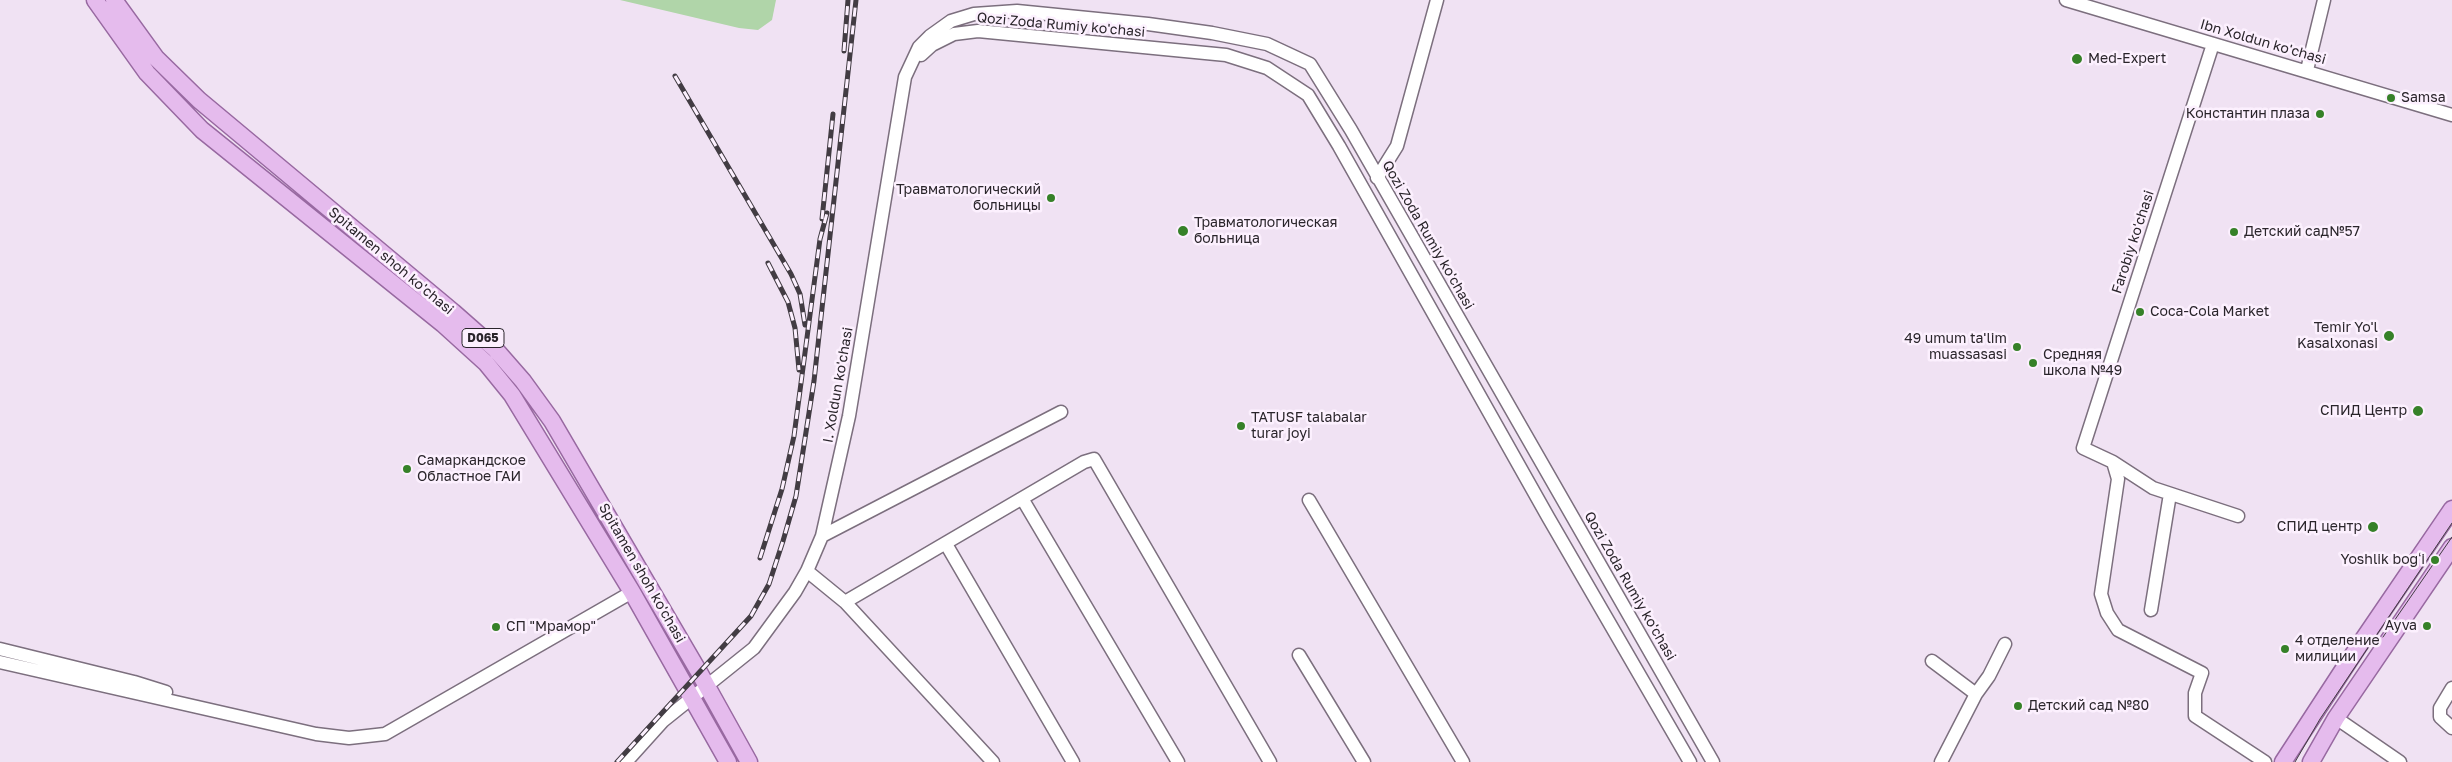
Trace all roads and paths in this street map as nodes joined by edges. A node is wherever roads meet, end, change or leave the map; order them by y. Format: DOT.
graph roads {
  1 [pos="94,0"];
  2 [pos="114,0"];
  3 [pos="1436,0"];
  4 [pos="2066,0"];
  5 [pos="2324,0"];
  6 [pos="930,36"];
  7 [pos="2213,44"];
  8 [pos="912,63"];
  9 [pos="2307,70"];
  10 [pos="2452,115"];
  11 [pos="1377,178"];
  12 [pos="1061,412"];
  13 [pos="2113,462"];
  14 [pos="2170,494"];
  15 [pos="1023,500"];
  16 [pos="1309,500"];
  17 [pos="2452,509"];
  18 [pos="2238,516"];
  19 [pos="822,536"];
  20 [pos="946,544"];
  21 [pos="2452,548"];
  22 [pos="807,571"];
  23 [pos="632,592"];
  24 [pos="845,602"];
  25 [pos="2152,610"];
  26 [pos="2004,644"];
  27 [pos="0,649"];
  28 [pos="1300,656"];
  29 [pos="1932,661"];
  30 [pos="0,662"];
  31 [pos="708,687"];
  32 [pos="2452,688"];
  33 [pos="1976,694"];
  34 [pos="690,698"];
  35 [pos="198,706"];
  36 [pos="2336,718"];
  37 [pos="2452,728"];
  38 [pos="626,762"];
  39 [pos="728,762"];
  40 [pos="749,762"];
  41 [pos="992,762"];
  42 [pos="1073,762"];
  43 [pos="1178,762"];
  44 [pos="1270,762"];
  45 [pos="1364,762"];
  46 [pos="1463,762"];
  47 [pos="1690,762"];
  48 [pos="1713,762"];
  49 [pos="1941,762"];
  50 [pos="2265,762"];
  51 [pos="2283,762"];
  52 [pos="2311,762"];
  53 [pos="2400,762"];
  1 -- 23 [label="main road, Spitamen shoh ko'chasi / D065"];
  2 -- 31 [label="main road, Spitamen shoh ko'chasi / D065"];
  3 -- 11 [label="street"];
  4 -- 7 [label="street, Ibn Xoldun ko'chasi"];
  5 -- 9 [label="street"];
  6 -- 8 [label="street, I. Xoldun ko'chasi"];
  6 -- 11 [label="street, Qozi Zoda Rumiy ko'chasi"];
  7 -- 9 [label="street, Ibn Xoldun ko'chasi"];
  7 -- 13 [label="street, Farobiy ko'chasi"];
  8 -- 19 [label="street, I. Xoldun ko'chasi"];
  8 -- 47 [label="street, Qozi Zoda Rumiy ko'chasi"];
  9 -- 10 [label="street, Ibn Xoldun ko'chasi"];
  11 -- 48 [label="street, Qozi Zoda Rumiy ko'chasi"];
  12 -- 19 [label="street"];
  13 -- 14 [label="street"];
  13 -- 50 [label="street"];
  14 -- 18 [label="street"];
  14 -- 25 [label="street"];
  15 -- 20 [label="street"];
  15 -- 43 [label="street"];
  15 -- 44 [label="street"];
  16 -- 46 [label="street"];
  17 -- 51 [label="main road"];
  19 -- 22 [label="street, I. Xoldun ko'chasi"];
  20 -- 24 [label="street"];
  20 -- 42 [label="street"];
  21 -- 36 [label="main road"];
  22 -- 24 [label="street"];
  22 -- 31 [label="street, I. Xoldun ko'chasi"];
  23 -- 34 [label="main road, Spitamen shoh ko'chasi / D065"];
  23 -- 35 [label="street"];
  24 -- 41 [label="street"];
  26 -- 33 [label="street"];
  27 -- 35 [label="street"];
  28 -- 45 [label="street"];
  29 -- 33 [label="street"];
  30 -- 35 [label="street"];
  31 -- 34 [label="street, I. Xoldun ko'chasi"];
  31 -- 40 [label="main road, Spitamen shoh ko'chasi / D065"];
  32 -- 37 [label="street"];
  33 -- 49 [label="street"];
  34 -- 38 [label="street, I. Xoldun ko'chasi"];
  34 -- 39 [label="main road, Spitamen shoh ko'chasi / D065"];
  36 -- 52 [label="main road"];
  36 -- 53 [label="street"];
}
